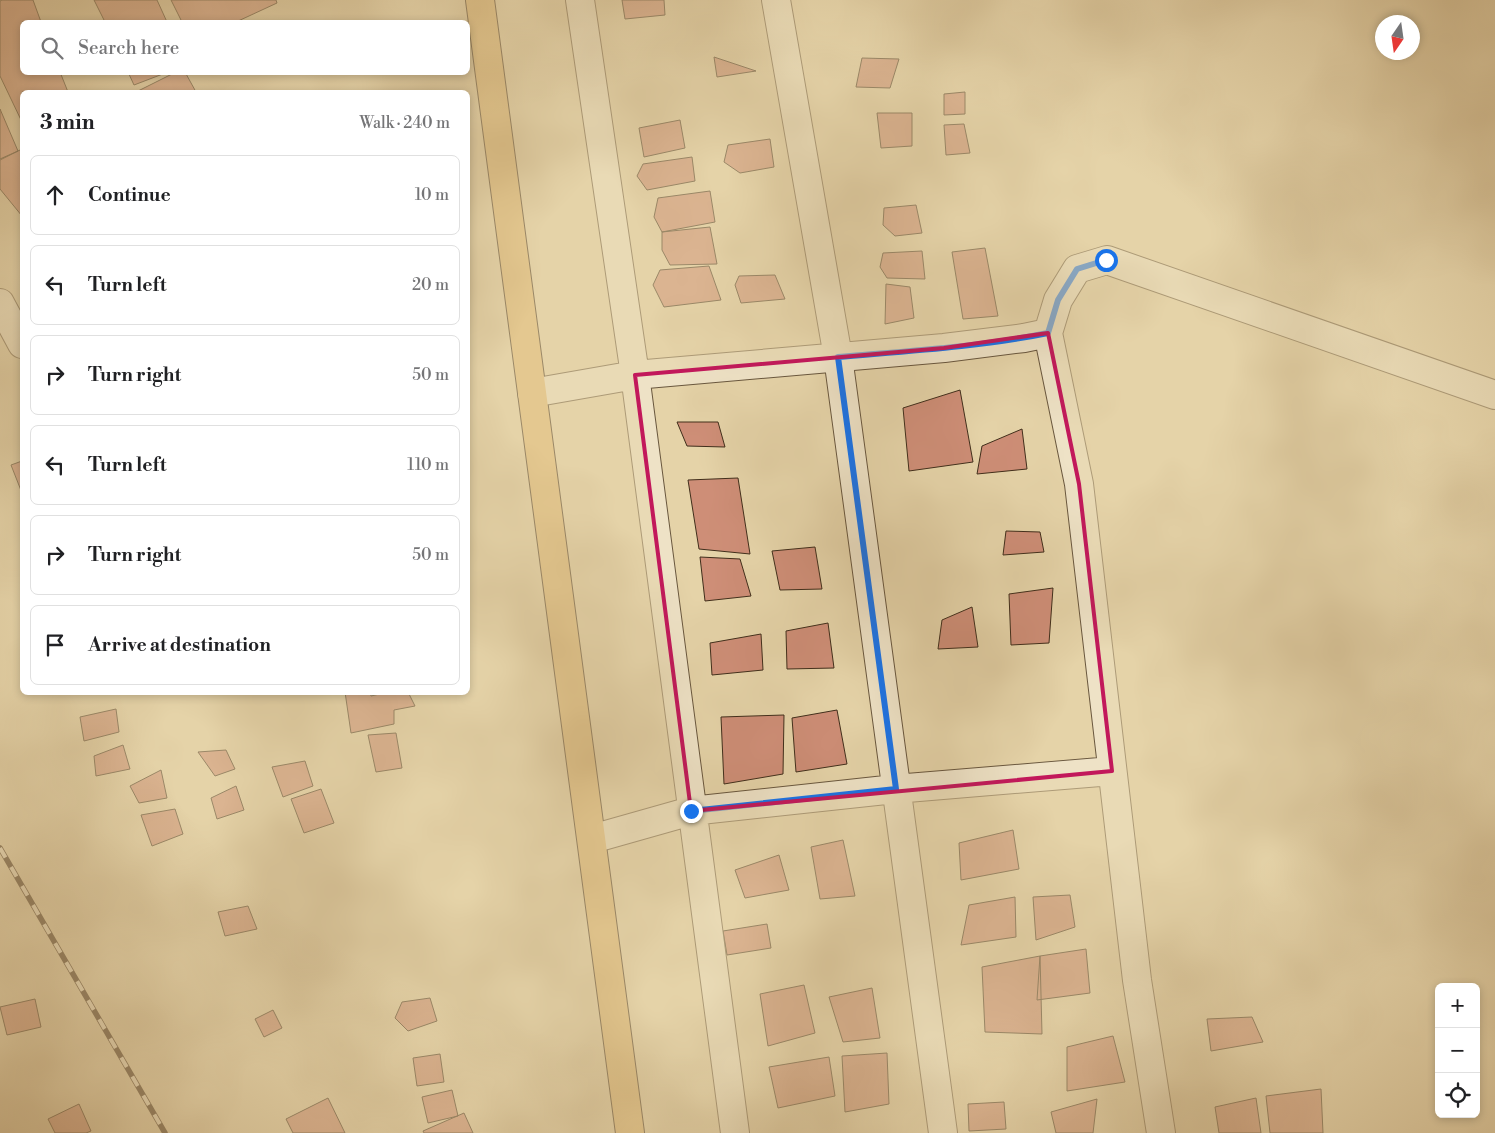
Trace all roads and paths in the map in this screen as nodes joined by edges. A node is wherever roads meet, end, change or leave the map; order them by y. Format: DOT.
graph roads {
  1 [pos="480,0"];
  2 [pos="580,0"];
  3 [pos="776,0"];
  4 [pos="0,303"];
  5 [pos="1048,333"];
  6 [pos="20,340"];
  7 [pos="838,357"];
  8 [pos="635,375"];
  9 [pos="532,393"];
  10 [pos="1495,395"];
  11 [pos="1112,771"];
  12 [pos="896,789"];
  13 [pos="691,811"];
  14 [pos="592,839"];
  15 [pos="630,1133"];
  16 [pos="734,1133"];
  17 [pos="943,1133"];
  18 [pos="1161,1133"];
  1 -- 9 [label="main road"];
  2 -- 8 [label="street"];
  3 -- 7 [label="street"];
  4 -- 6 [label="street"];
  5 -- 7 [label="street"];
  5 -- 10 [label="street"];
  5 -- 11 [label="street"];
  7 -- 8 [label="street"];
  7 -- 12 [label="street"];
  8 -- 9 [label="street"];
  8 -- 13 [label="street"];
  9 -- 14 [label="main road"];
  11 -- 12 [label="street"];
  11 -- 18 [label="street"];
  12 -- 13 [label="street"];
  12 -- 17 [label="street"];
  13 -- 14 [label="street"];
  13 -- 16 [label="street"];
  14 -- 15 [label="main road"];
}
